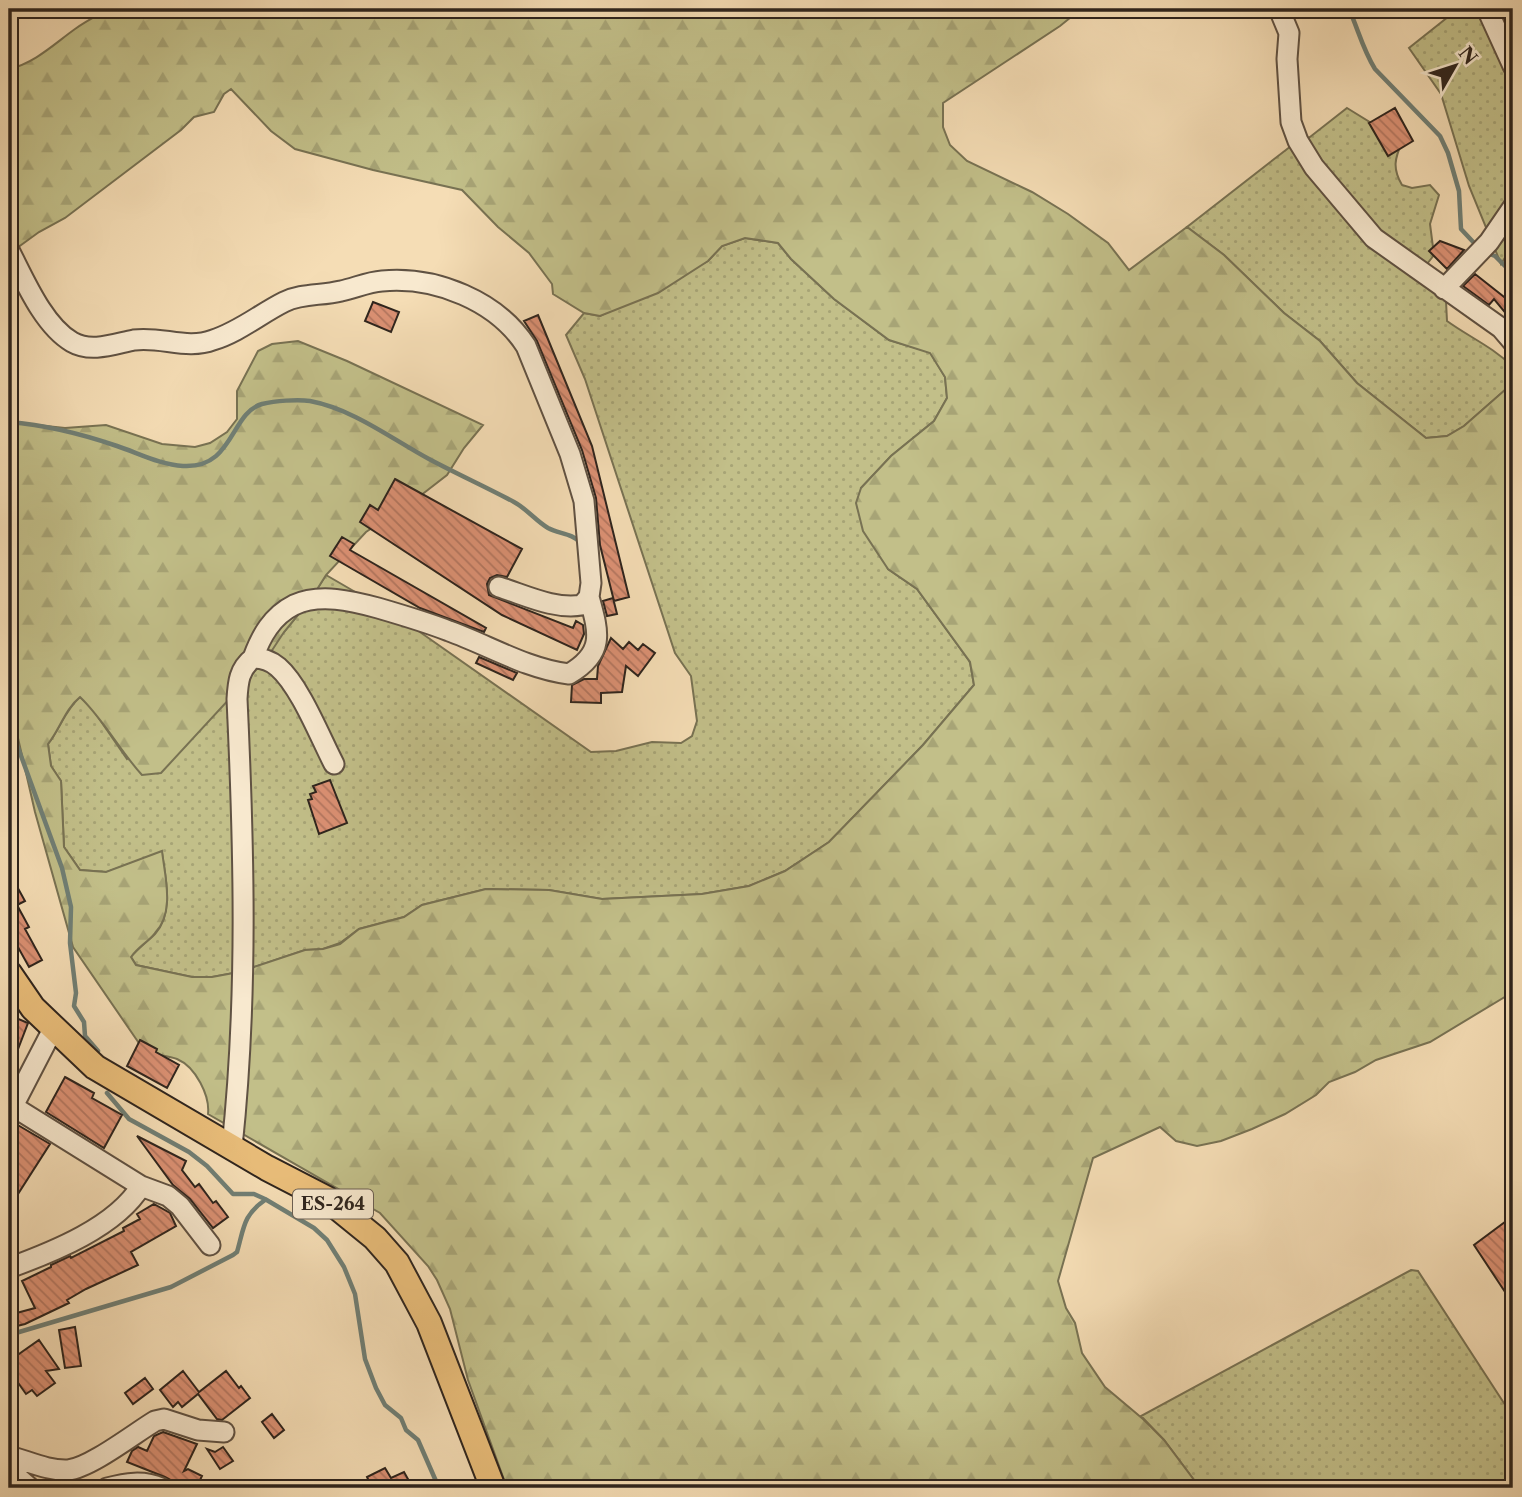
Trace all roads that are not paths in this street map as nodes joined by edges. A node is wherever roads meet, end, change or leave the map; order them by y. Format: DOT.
graph roads {
  1 [pos="1279,9"];
  2 [pos="1487,9"];
  3 [pos="1513,66"];
  4 [pos="1513,207"];
  5 [pos="9,250"];
  6 [pos="1444,289"];
  7 [pos="1513,342"];
  8 [pos="499,587"];
  9 [pos="589,597"];
  10 [pos="253,658"];
  11 [pos="334,764"];
  12 [pos="9,973"];
  13 [pos="52,1029"];
  14 [pos="11,1110"];
  15 [pos="232,1147"];
  16 [pos="141,1186"];
  17 [pos="210,1245"];
  18 [pos="9,1268"];
  19 [pos="224,1433"];
  20 [pos="9,1456"];
  21 [pos="9,1470"];
  22 [pos="30,1488"];
  23 [pos="107,1488"];
  24 [pos="161,1488"];
  25 [pos="493,1488"];
  1 -- 6 [label="street"];
  2 -- 3 [label="street"];
  4 -- 6 [label="street"];
  5 -- 9 [label="street"];
  6 -- 7 [label="street"];
  8 -- 9 [label="street"];
  9 -- 10 [label="street"];
  10 -- 11 [label="street"];
  10 -- 15 [label="street"];
  12 -- 13 [label="main road, ES-264"];
  13 -- 14 [label="street"];
  13 -- 15 [label="main road, ES-264"];
  14 -- 16 [label="street"];
  15 -- 25 [label="main road, ES-264"];
  16 -- 17 [label="street"];
  16 -- 18 [label="street"];
  19 -- 20 [label="street"];
  21 -- 22 [label="street"];
  23 -- 24 [label="street"];
}
